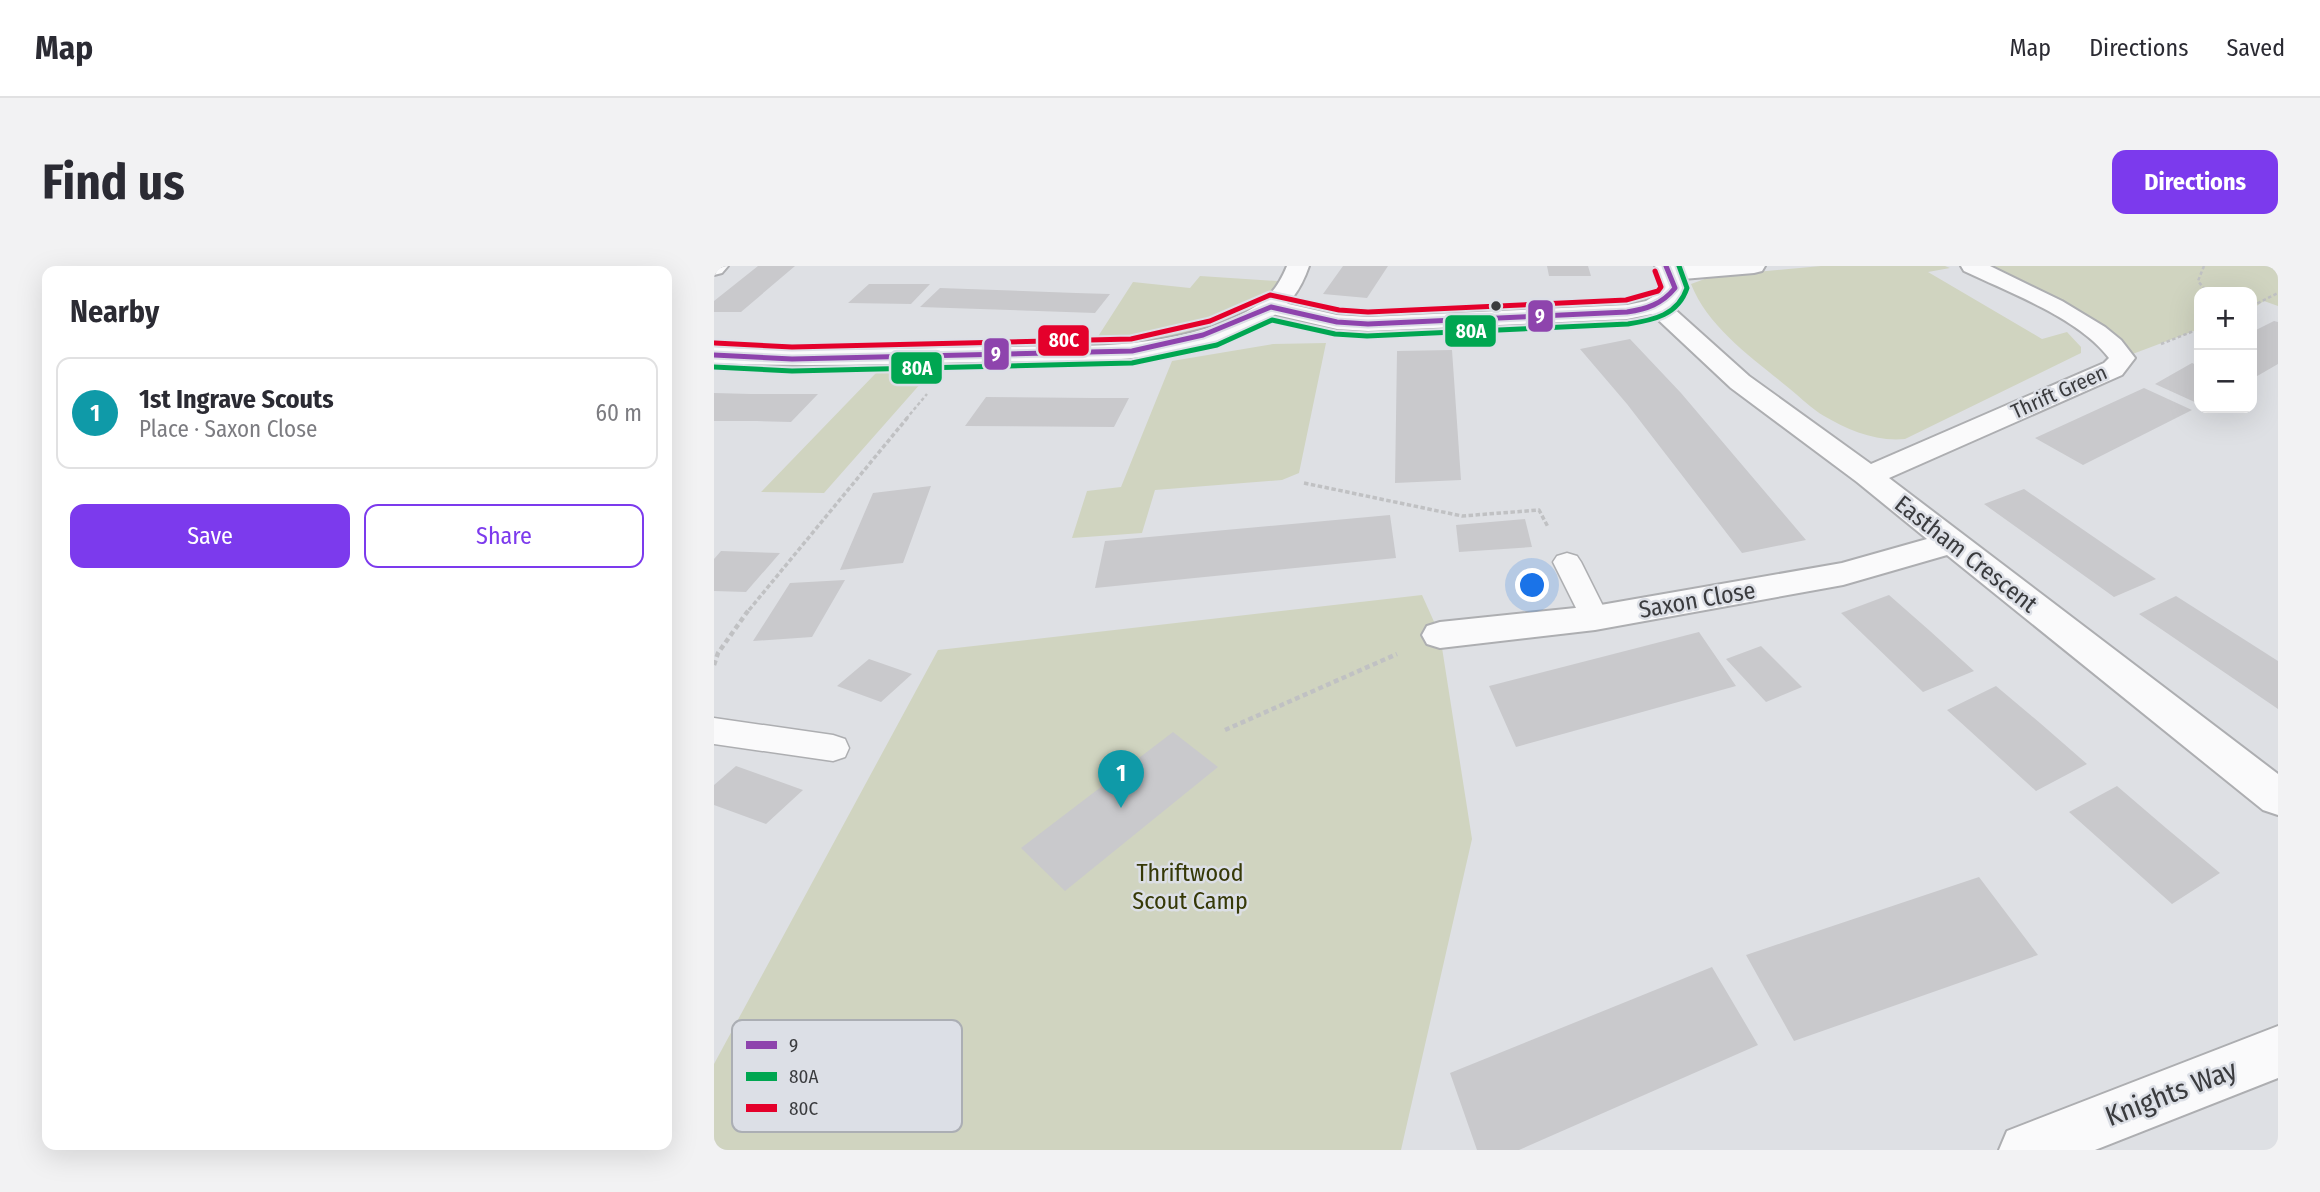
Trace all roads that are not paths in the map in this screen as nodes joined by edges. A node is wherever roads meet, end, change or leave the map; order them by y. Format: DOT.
graph roads {
  1 [pos="1298,266"];
  2 [pos="1754,266"];
  3 [pos="1972,266"];
  4 [pos="1668,270"];
  5 [pos="1657,306"];
  6 [pos="1271,307"];
  7 [pos="714,355"];
  8 [pos="1868,476"];
  9 [pos="1950,543"];
  10 [pos="1567,562"];
  11 [pos="1595,618"];
  12 [pos="1440,635"];
  13 [pos="714,731"];
  14 [pos="832,748"];
  15 [pos="2278,798"];
  16 [pos="2278,1052"];
  17 [pos="2025,1150"];
  1 -- 6 [label="street"];
  2 -- 4 [label="street"];
  3 -- 8 [label="street, Thrift Green"];
  4 -- 5 [label="street"];
  5 -- 6 [label="street"];
  5 -- 8 [label="street, Eastham Crescent"];
  6 -- 7 [label="street"];
  8 -- 9 [label="street, Eastham Crescent"];
  9 -- 11 [label="street, Saxon Close"];
  9 -- 15 [label="street, Eastham Crescent"];
  10 -- 11 [label="lane"];
  11 -- 12 [label="street, Saxon Close"];
  13 -- 14 [label="lane"];
  16 -- 17 [label="street, Knights Way"];
}
